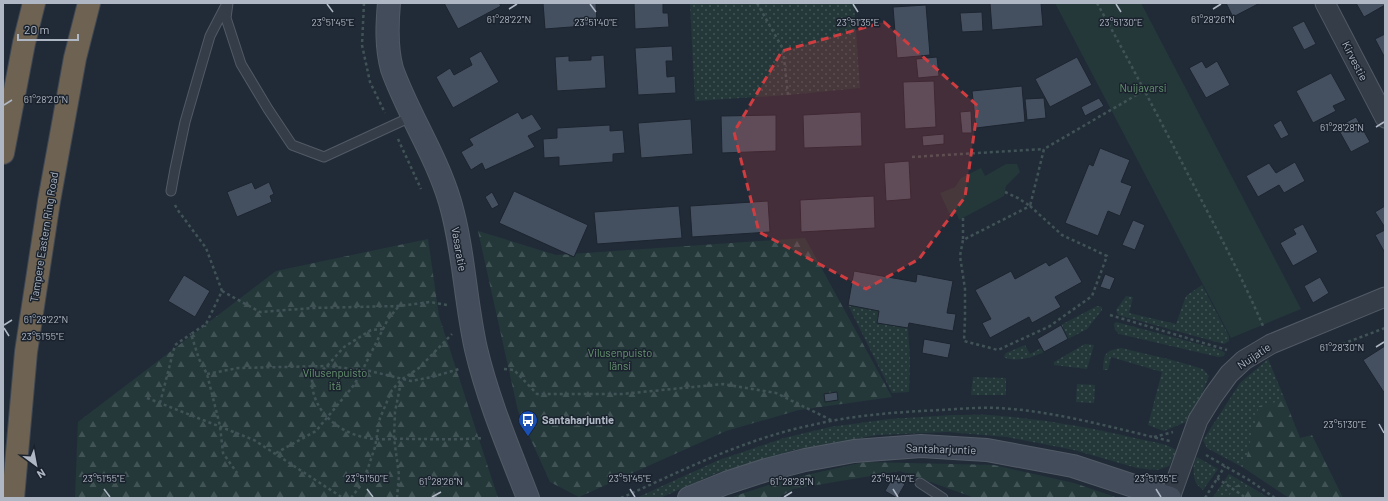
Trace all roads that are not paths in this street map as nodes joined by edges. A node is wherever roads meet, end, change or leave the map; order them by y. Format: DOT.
graph roads {
  1 [pos="34,3"];
  2 [pos="89,3"];
  3 [pos="227,3"];
  4 [pos="389,3"];
  5 [pos="1325,3"];
  6 [pos="413,116"];
  7 [pos="1385,118"];
  8 [pos="3,153"];
  9 [pos="171,191"];
  10 [pos="1385,297"];
  11 [pos="920,483"];
  12 [pos="13,498"];
  13 [pos="528,498"];
  14 [pos="689,498"];
  15 [pos="943,498"];
  16 [pos="1170,498"];
  1 -- 8 [label="highway"];
  2 -- 12 [label="highway, Tampere Eastern Ring Road"];
  3 -- 6 [label="lane"];
  3 -- 9 [label="lane"];
  4 -- 6 [label="street, Vasaratie"];
  5 -- 7 [label="street, Kirvestie"];
  6 -- 13 [label="street, Vasaratie"];
  10 -- 16 [label="street, Nuijatie"];
  11 -- 15 [label="lane"];
  14 -- 16 [label="street, Santaharjuntie"];
}
